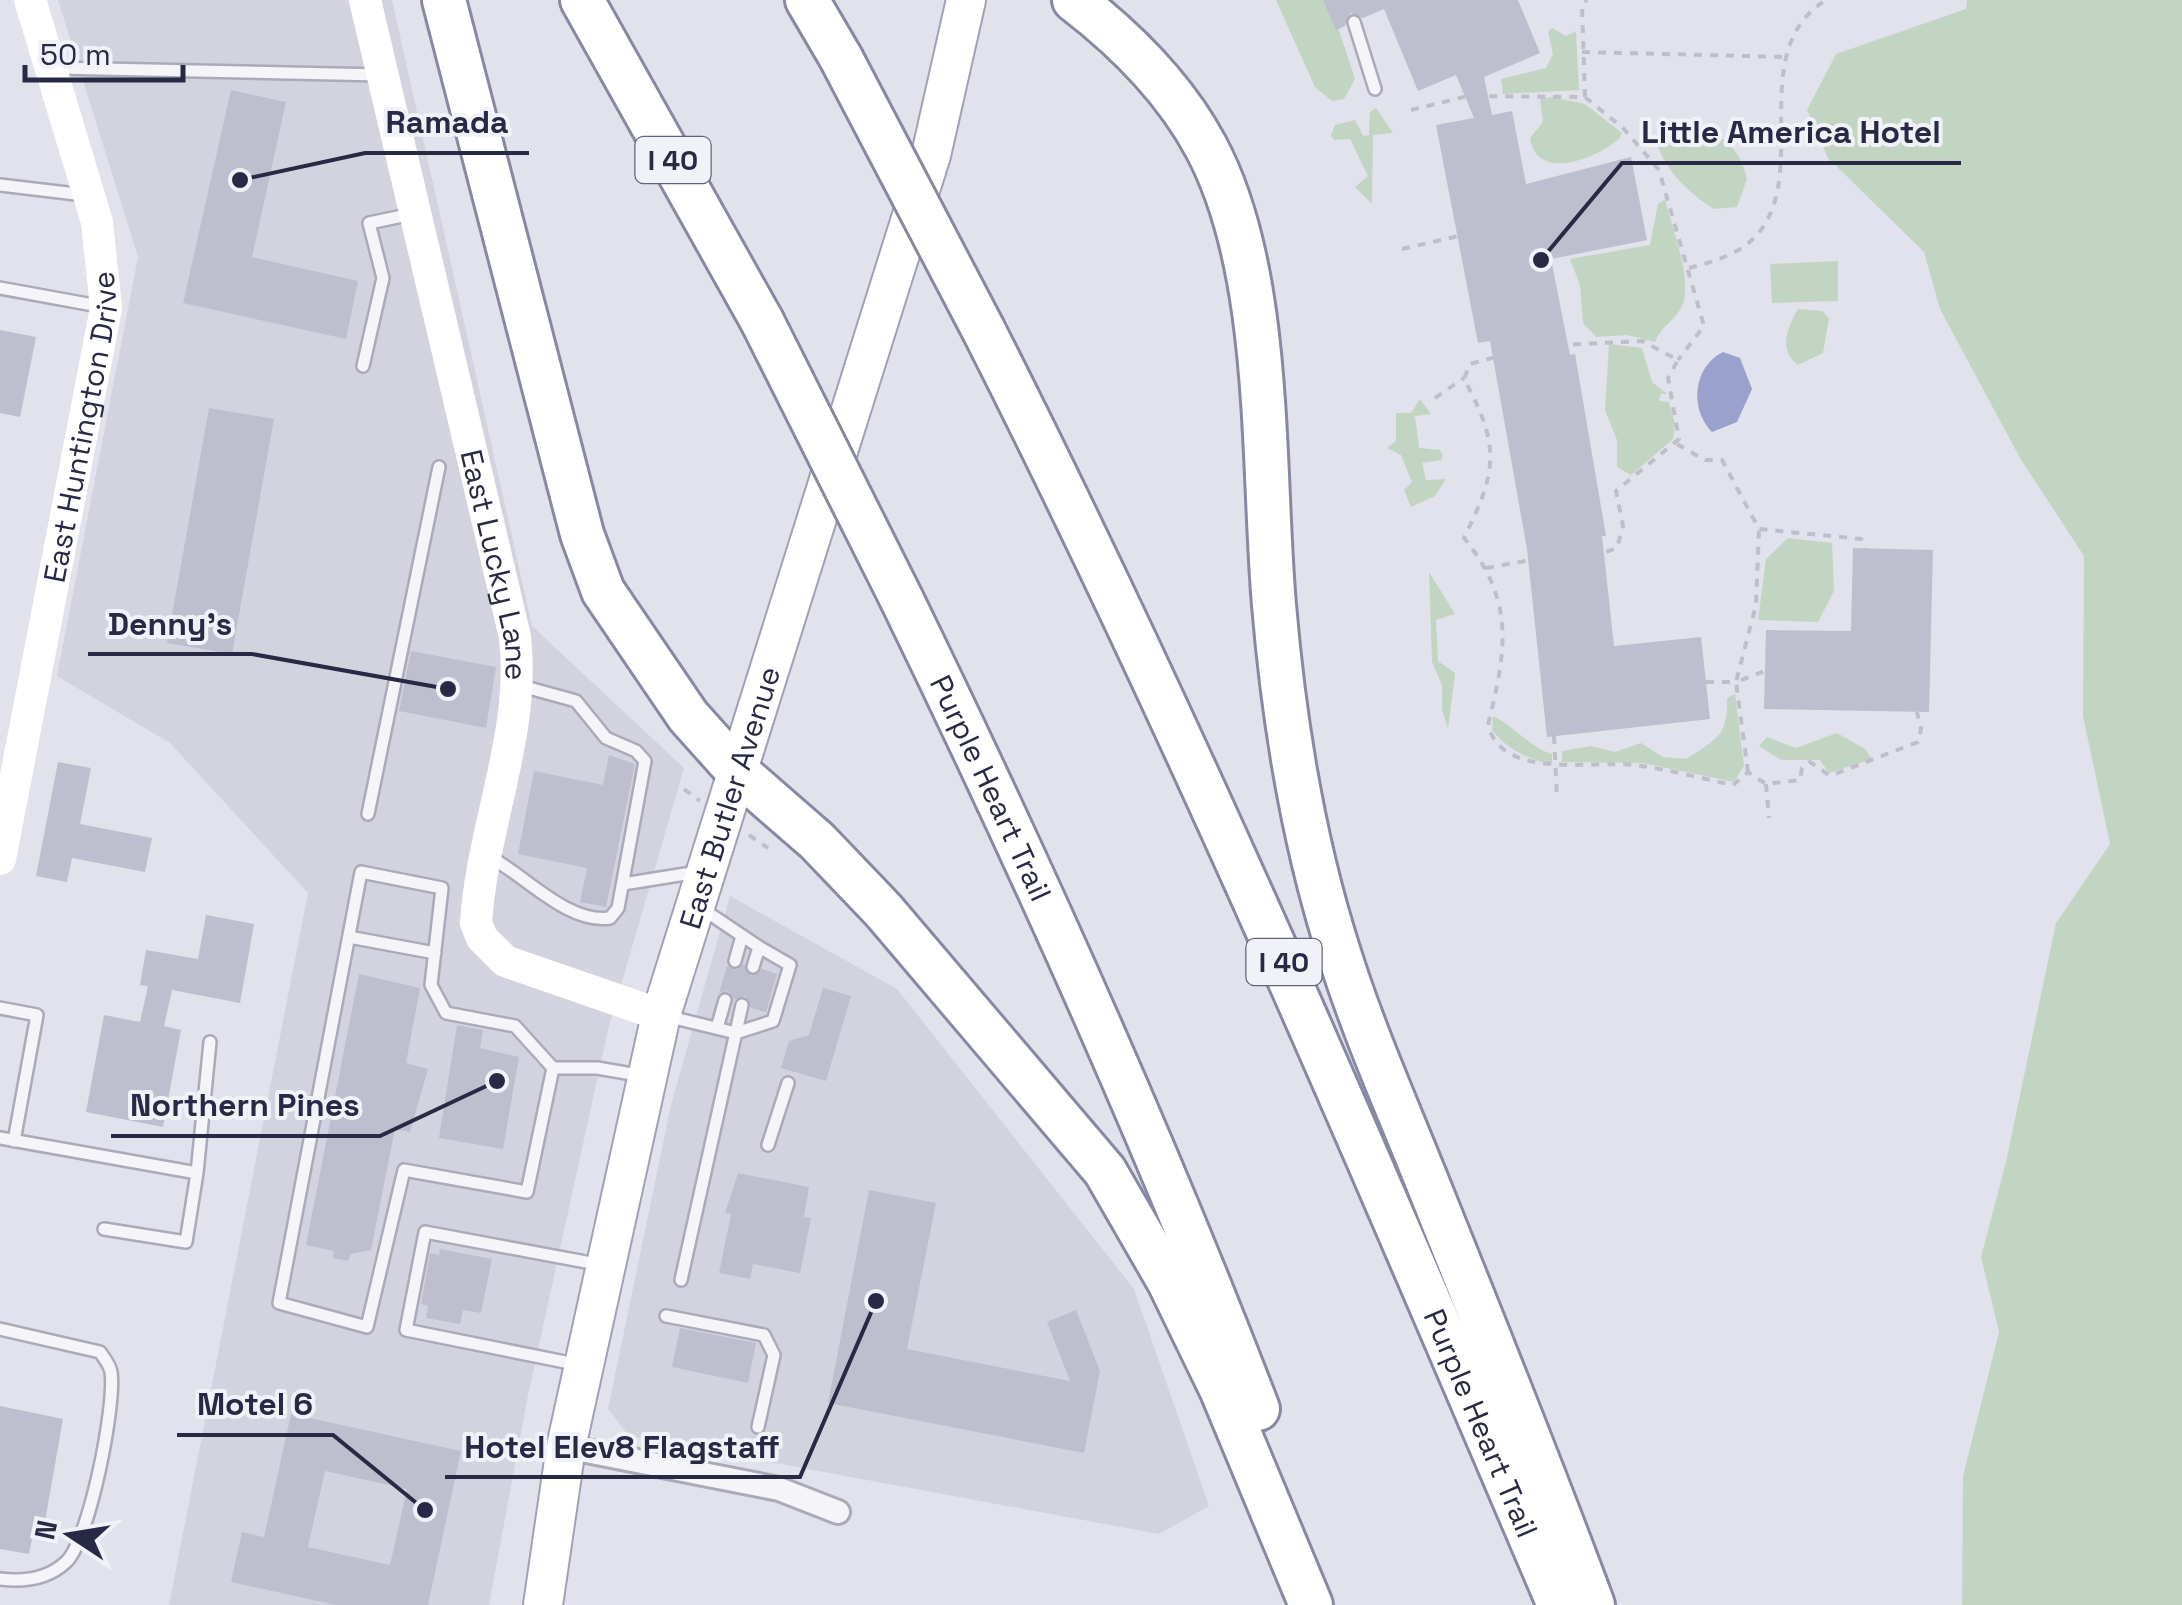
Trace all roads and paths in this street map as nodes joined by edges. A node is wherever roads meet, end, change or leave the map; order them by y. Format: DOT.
graph roads {
  1 [pos="30,0"];
  2 [pos="365,0"];
  3 [pos="444,0"];
  4 [pos="582,0"];
  5 [pos="806,0"];
  6 [pos="966,0"];
  7 [pos="1074,0"];
  8 [pos="1826,0"];
  9 [pos="1583,2"];
  10 [pos="1354,22"];
  11 [pos="1582,52"];
  12 [pos="1786,57"];
  13 [pos="50,68"];
  14 [pos="383,75"];
  15 [pos="1376,89"];
  16 [pos="1585,97"];
  17 [pos="1412,110"];
  18 [pos="0,184"];
  19 [pos="88,196"];
  20 [pos="416,213"];
  21 [pos="1509,216"];
  22 [pos="1402,250"];
  23 [pos="1689,268"];
  24 [pos="0,288"];
  25 [pos="106,308"];
  26 [pos="1541,346"];
  27 [pos="1525,348"];
  28 [pos="1678,360"];
  29 [pos="363,366"];
  30 [pos="1464,378"];
  31 [pos="1435,398"];
  32 [pos="1676,444"];
  33 [pos="439,467"];
  34 [pos="1759,529"];
  35 [pos="1865,548"];
  36 [pos="1571,553"];
  37 [pos="1554,556"];
  38 [pos="1486,568"];
  39 [pos="1765,671"];
  40 [pos="1706,682"];
  41 [pos="1736,682"];
  42 [pos="518,685"];
  43 [pos="1917,712"];
  44 [pos="1554,736"];
  45 [pos="1557,767"];
  46 [pos="1748,772"];
  47 [pos="740,774"];
  48 [pos="1766,784"];
  49 [pos="1557,798"];
  50 [pos="368,814"];
  51 [pos="1769,818"];
  52 [pos="487,856"];
  53 [pos="0,858"];
  54 [pos="623,884"];
  55 [pos="703,888"];
  56 [pos="742,936"];
  57 [pos="349,937"];
  58 [pos="759,946"];
  59 [pos="435,953"];
  60 [pos="735,961"];
  61 [pos="753,966"];
  62 [pos="724,1000"];
  63 [pos="742,1005"];
  64 [pos="0,1008"];
  65 [pos="661,1015"];
  66 [pos="717,1028"];
  67 [pos="736,1033"];
  68 [pos="210,1042"];
  69 [pos="553,1068"];
  70 [pos="648,1076"];
  71 [pos="788,1084"];
  72 [pos="0,1138"];
  73 [pos="14,1141"];
  74 [pos="768,1145"];
  75 [pos="197,1173"];
  76 [pos="104,1229"];
  77 [pos="606,1266"];
  78 [pos="681,1280"];
  79 [pos="666,1316"];
  80 [pos="0,1330"];
  81 [pos="584,1366"];
  82 [pos="758,1426"];
  83 [pos="566,1447"];
  84 [pos="838,1512"];
  85 [pos="0,1579"];
  86 [pos="543,1605"];
  87 [pos="1311,1605"];
  88 [pos="1336,1605"];
  89 [pos="1559,1605"];
  90 [pos="1594,1605"];
  1 -- 13 [label="street, East Huntington Drive"];
  2 -- 14 [label="street, East Lucky Lane"];
  3 -- 47 [label="highway"];
  4 -- 88 [label="highway, Purple Heart Trail / I 40, bridge"];
  5 -- 89 [label="highway, Purple Heart Trail / I 40, bridge"];
  6 -- 47 [label="main road, East Butler Avenue"];
  7 -- 90 [label="highway"];
  8 -- 12 [label="path"];
  9 -- 11 [label="path"];
  10 -- 15 [label="lane"];
  11 -- 12 [label="path"];
  11 -- 16 [label="path"];
  12 -- 23 [label="path"];
  13 -- 14 [label="lane"];
  13 -- 19 [label="street, East Huntington Drive"];
  14 -- 20 [label="street, East Lucky Lane"];
  16 -- 17 [label="path"];
  16 -- 23 [label="path"];
  18 -- 19 [label="lane"];
  19 -- 25 [label="street, East Huntington Drive"];
  20 -- 29 [label="lane"];
  20 -- 42 [label="street, East Lucky Lane"];
  21 -- 22 [label="path"];
  23 -- 28 [label="path"];
  24 -- 25 [label="lane"];
  25 -- 53 [label="street, East Huntington Drive"];
  26 -- 28 [label="path"];
  27 -- 30 [label="path"];
  28 -- 32 [label="path"];
  30 -- 31 [label="path"];
  30 -- 38 [label="path"];
  32 -- 34 [label="path"];
  32 -- 36 [label="path"];
  33 -- 50 [label="lane"];
  34 -- 35 [label="path"];
  34 -- 41 [label="path"];
  37 -- 38 [label="path"];
  38 -- 45 [label="path"];
  39 -- 41 [label="path"];
  40 -- 41 [label="path"];
  41 -- 46 [label="path"];
  42 -- 52 [label="street, East Lucky Lane"];
  42 -- 54 [label="lane"];
  43 -- 48 [label="path"];
  44 -- 45 [label="path"];
  45 -- 46 [label="path"];
  45 -- 49 [label="path"];
  46 -- 48 [label="path"];
  47 -- 55 [label="main road, East Butler Avenue"];
  47 -- 87 [label="highway"];
  48 -- 51 [label="path"];
  52 -- 54 [label="lane"];
  52 -- 65 [label="street, East Lucky Lane"];
  54 -- 55 [label="lane"];
  55 -- 56 [label="lane"];
  55 -- 65 [label="main road, East Butler Avenue"];
  56 -- 58 [label="lane"];
  56 -- 60 [label="lane"];
  57 -- 59 [label="lane"];
  57 -- 59 [label="lane"];
  57 -- 69 [label="lane"];
  58 -- 61 [label="lane"];
  58 -- 67 [label="lane"];
  59 -- 69 [label="lane"];
  62 -- 66 [label="lane"];
  63 -- 67 [label="lane"];
  64 -- 73 [label="lane"];
  65 -- 66 [label="lane"];
  65 -- 70 [label="main road, East Butler Avenue"];
  66 -- 67 [label="lane"];
  67 -- 78 [label="lane"];
  68 -- 75 [label="lane"];
  69 -- 70 [label="lane"];
  70 -- 77 [label="main road, East Butler Avenue"];
  71 -- 74 [label="lane"];
  72 -- 73 [label="lane"];
  73 -- 75 [label="lane"];
  75 -- 76 [label="lane"];
  77 -- 81 [label="main road, East Butler Avenue"];
  77 -- 81 [label="lane"];
  79 -- 82 [label="lane"];
  80 -- 85 [label="lane"];
  81 -- 83 [label="main road, East Butler Avenue"];
  83 -- 84 [label="street"];
  83 -- 86 [label="main road, East Butler Avenue"];
}
